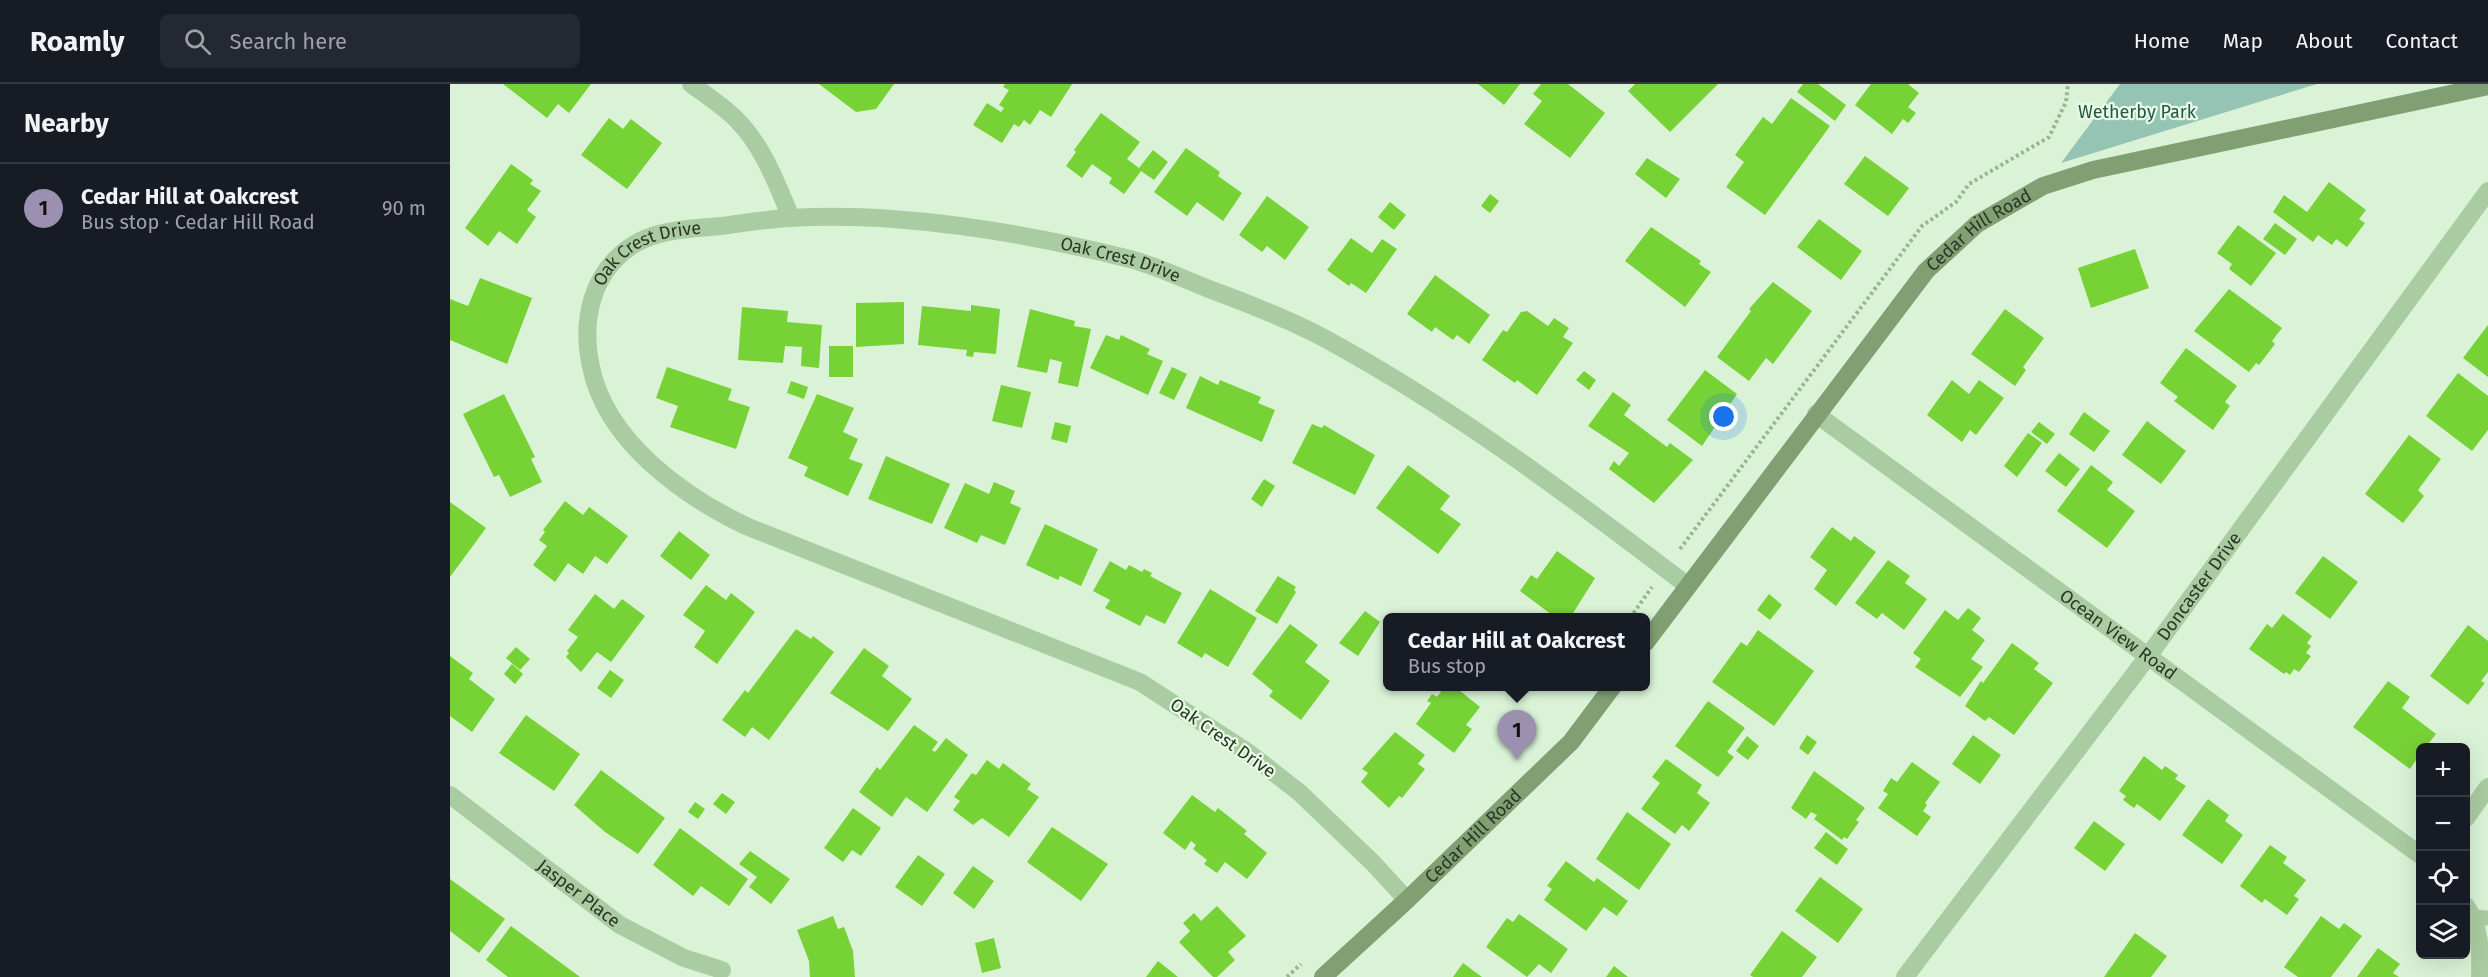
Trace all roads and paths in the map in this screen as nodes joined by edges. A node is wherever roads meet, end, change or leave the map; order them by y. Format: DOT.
graph roads {
  1 [pos="692,84"];
  2 [pos="2068,84"];
  3 [pos="2488,86"];
  4 [pos="2466,87"];
  5 [pos="2488,191"];
  6 [pos="791,218"];
  7 [pos="1816,414"];
  8 [pos="1665,569"];
  9 [pos="1688,586"];
  10 [pos="1634,613"];
  11 [pos="1650,637"];
  12 [pos="2149,655"];
  13 [pos="1610,691"];
  14 [pos="2488,787"];
  15 [pos="450,795"];
  16 [pos="2470,812"];
  17 [pos="2416,851"];
  18 [pos="1407,900"];
  19 [pos="2476,914"];
  20 [pos="722,970"];
  21 [pos="1323,977"];
  22 [pos="1905,977"];
  23 [pos="2480,977"];
  1 -- 6 [label="street"];
  2 -- 8 [label="path"];
  3 -- 4 [label="street, Cedar Hill Road"];
  4 -- 7 [label="street, Cedar Hill Road"];
  5 -- 12 [label="street, Doncaster Drive"];
  6 -- 8 [label="street, Oak Crest Drive"];
  6 -- 18 [label="street, Oak Crest Drive"];
  7 -- 9 [label="street, Cedar Hill Road"];
  7 -- 12 [label="street, Ocean View Road"];
  8 -- 9 [label="street, Oak Crest Drive"];
  8 -- 10 [label="path"];
  9 -- 11 [label="street, Cedar Hill Road"];
  12 -- 17 [label="street, Ocean View Road"];
  12 -- 22 [label="street, Doncaster Drive"];
  13 -- 18 [label="street, Cedar Hill Road"];
  14 -- 16 [label="street"];
  15 -- 20 [label="street, Jasper Place"];
  18 -- 21 [label="street, Cedar Hill Road"];
  19 -- 23 [label="street"];
}
